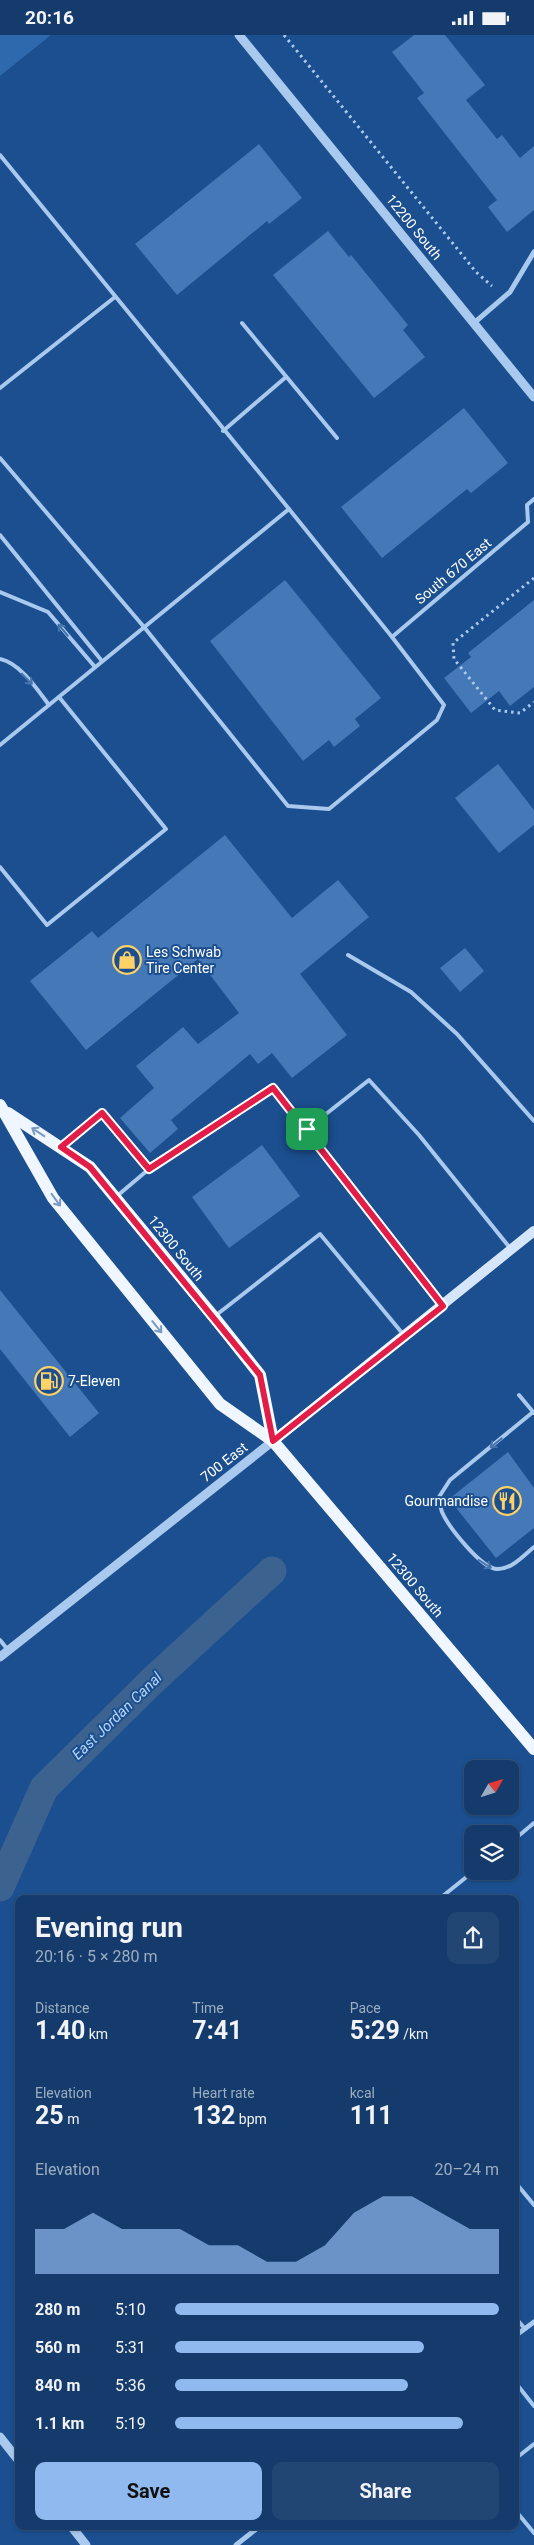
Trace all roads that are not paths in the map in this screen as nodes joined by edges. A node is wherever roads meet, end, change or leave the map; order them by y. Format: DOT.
graph roads {
  1 [pos="239,35"];
  2 [pos="0,155"];
  3 [pos="534,252"];
  4 [pos="115,297"];
  5 [pos="242,323"];
  6 [pos="474,323"];
  7 [pos="286,377"];
  8 [pos="0,388"];
  9 [pos="534,397"];
  10 [pos="223,431"];
  11 [pos="338,438"];
  12 [pos="0,458"];
  13 [pos="534,499"];
  14 [pos="288,509"];
  15 [pos="528,522"];
  16 [pos="534,523"];
  17 [pos="0,535"];
  18 [pos="0,592"];
  19 [pos="144,627"];
  20 [pos="392,637"];
  21 [pos="0,659"];
  22 [pos="102,661"];
  23 [pos="95,667"];
  24 [pos="59,697"];
  25 [pos="49,705"];
  26 [pos="0,745"];
  27 [pos="0,867"];
  28 [pos="348,955"];
  29 [pos="3,1108"];
  30 [pos="534,1121"];
  31 [pos="307,1129"];
  32 [pos="61,1147"];
  33 [pos="149,1169"];
  34 [pos="115,1197"];
  35 [pos="534,1231"];
  36 [pos="512,1249"];
  37 [pos="443,1306"];
  38 [pos="214,1317"];
  39 [pos="405,1336"];
  40 [pos="519,1395"];
  41 [pos="534,1412"];
  42 [pos="273,1441"];
  43 [pos="534,1547"];
  44 [pos="0,1640"];
  45 [pos="8,1650"];
  46 [pos="0,1657"];
  47 [pos="534,1749"];
  48 [pos="534,1823"];
  49 [pos="519,1836"];
  50 [pos="464,1879"];
  51 [pos="444,1895"];
  52 [pos="519,2187"];
  53 [pos="534,2205"];
  54 [pos="519,2322"];
  55 [pos="534,2322"];
  56 [pos="525,2329"];
  57 [pos="519,2333"];
  58 [pos="519,2387"];
  59 [pos="534,2405"];
  60 [pos="0,2437"];
  61 [pos="534,2444"];
  62 [pos="15,2456"];
  63 [pos="519,2456"];
  64 [pos="519,2515"];
  65 [pos="74,2530"];
  66 [pos="255,2530"];
  67 [pos="534,2533"];
  68 [pos="86,2545"];
  69 [pos="236,2545"];
  1 -- 6 [label="street, 12200 South"];
  2 -- 4 [label="lane"];
  3 -- 6 [label="street"];
  4 -- 8 [label="lane"];
  4 -- 10 [label="lane"];
  5 -- 7 [label="lane"];
  6 -- 9 [label="street, 12200 South"];
  7 -- 10 [label="lane"];
  7 -- 11 [label="lane"];
  10 -- 14 [label="lane"];
  12 -- 19 [label="lane"];
  13 -- 15 [label="lane"];
  14 -- 19 [label="lane"];
  14 -- 20 [label="lane"];
  15 -- 16 [label="lane"];
  15 -- 20 [label="lane, South 670 East"];
  17 -- 22 [label="lane"];
  23 -- 18 [label="lane, one-way"];
  19 -- 20 [label="lane"];
  19 -- 22 [label="lane"];
  21 -- 25 [label="lane, one-way"];
  22 -- 23 [label="lane"];
  23 -- 24 [label="lane"];
  24 -- 25 [label="lane"];
  24 -- 27 [label="lane"];
  25 -- 26 [label="lane"];
  28 -- 30 [label="lane"];
  32 -- 29 [label="main road, 12300 South, one-way"];
  29 -- 42 [label="main road, 12300 South, one-way"];
  31 -- 33 [label="lane"];
  31 -- 36 [label="lane"];
  31 -- 37 [label="lane"];
  32 -- 33 [label="lane"];
  32 -- 34 [label="main road, 12300 South"];
  33 -- 34 [label="lane"];
  34 -- 38 [label="main road, 12300 South"];
  35 -- 36 [label="main road, 700 East"];
  36 -- 37 [label="main road, 700 East"];
  37 -- 39 [label="main road, 700 East"];
  38 -- 39 [label="lane"];
  38 -- 42 [label="main road, 12300 South"];
  39 -- 42 [label="main road, 700 East"];
  40 -- 41 [label="lane"];
  41 -- 43 [label="lane, one-way"];
  42 -- 45 [label="street, 700 East"];
  42 -- 47 [label="main road, 12300 South"];
  44 -- 45 [label="lane"];
  45 -- 46 [label="street, 700 East"];
  48 -- 49 [label="lane"];
  50 -- 51 [label="lane"];
  52 -- 53 [label="lane"];
  54 -- 56 [label="lane"];
  55 -- 56 [label="street"];
  56 -- 57 [label="street"];
  58 -- 59 [label="lane"];
  60 -- 62 [label="street"];
  61 -- 63 [label="lane"];
  64 -- 67 [label="lane"];
  65 -- 68 [label="street"];
  66 -- 69 [label="street"];
}
